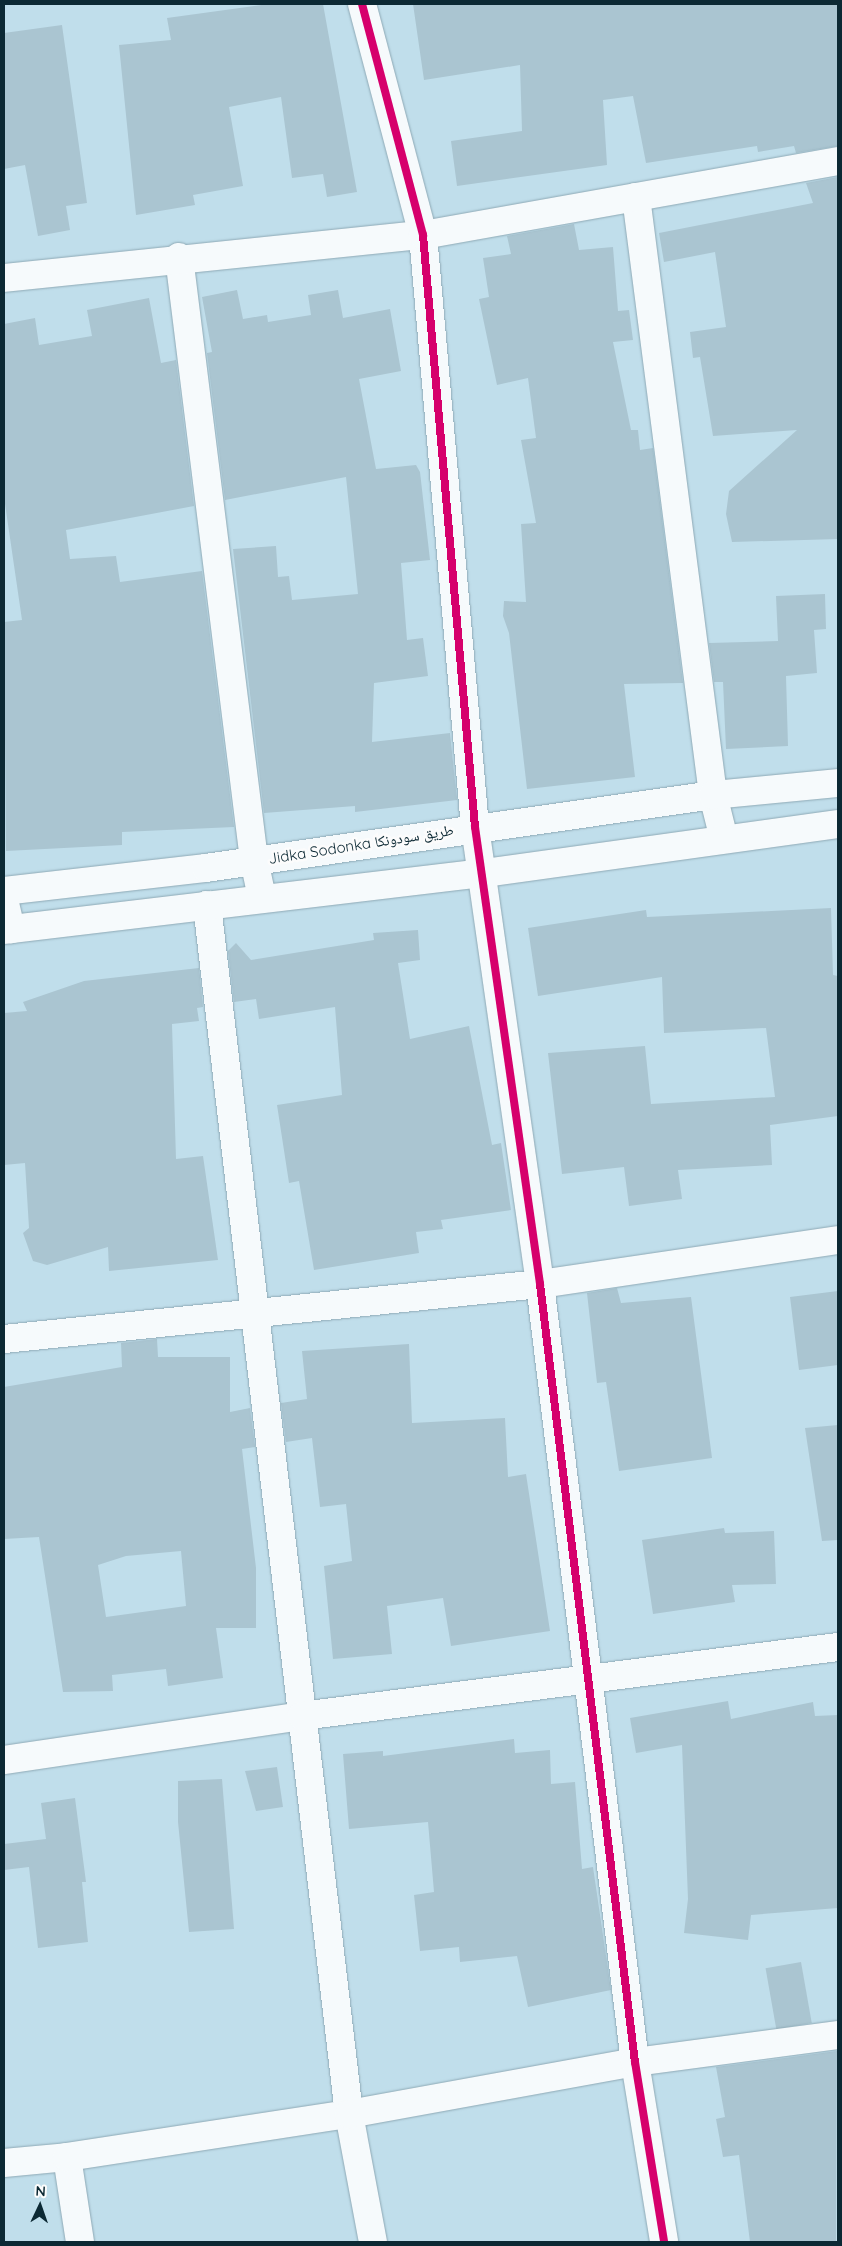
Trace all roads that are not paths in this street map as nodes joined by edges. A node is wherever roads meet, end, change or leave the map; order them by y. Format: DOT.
graph roads {
  1 [pos="362,4"];
  2 [pos="838,161"];
  3 [pos="636,197"];
  4 [pos="423,235"];
  5 [pos="179,257"];
  6 [pos="4,278"];
  7 [pos="838,783"];
  8 [pos="713,794"];
  9 [pos="838,824"];
  10 [pos="475,827"];
  11 [pos="724,839"];
  12 [pos="254,860"];
  13 [pos="485,873"];
  14 [pos="4,891"];
  15 [pos="262,898"];
  16 [pos="4,899"];
  17 [pos="207,905"];
  18 [pos="8,930"];
  19 [pos="838,1240"];
  20 [pos="540,1284"];
  21 [pos="253,1312"];
  22 [pos="4,1339"];
  23 [pos="838,1646"];
  24 [pos="591,1682"];
  25 [pos="302,1716"];
  26 [pos="4,1760"];
  27 [pos="838,2035"];
  28 [pos="635,2062"];
  29 [pos="350,2114"];
  30 [pos="67,2157"];
  31 [pos="4,2162"];
  32 [pos="80,2242"];
  33 [pos="373,2242"];
  34 [pos="664,2242"];
  1 -- 4 [label="street"];
  2 -- 3 [label="street"];
  3 -- 4 [label="street"];
  3 -- 8 [label="street"];
  4 -- 5 [label="street"];
  4 -- 10 [label="street"];
  5 -- 6 [label="street"];
  5 -- 12 [label="street"];
  7 -- 8 [label="street, Jidka Sodonka طريق سودونكا"];
  8 -- 10 [label="street, Jidka Sodonka طريق سودونكا"];
  8 -- 11 [label="street"];
  9 -- 11 [label="street"];
  10 -- 12 [label="street, Jidka Sodonka طريق سودونكا"];
  10 -- 13 [label="street"];
  11 -- 13 [label="street"];
  12 -- 14 [label="street, Jidka Sodonka طريق سودونكا"];
  12 -- 15 [label="street"];
  13 -- 15 [label="street"];
  13 -- 20 [label="street"];
  15 -- 17 [label="street"];
  16 -- 18 [label="street"];
  17 -- 18 [label="street"];
  17 -- 21 [label="street"];
  19 -- 20 [label="street"];
  20 -- 21 [label="street"];
  20 -- 24 [label="street"];
  21 -- 22 [label="street"];
  21 -- 25 [label="street"];
  23 -- 24 [label="street"];
  24 -- 25 [label="street"];
  24 -- 28 [label="street"];
  25 -- 26 [label="street"];
  25 -- 29 [label="street"];
  27 -- 28 [label="street"];
  28 -- 29 [label="street"];
  28 -- 34 [label="street"];
  29 -- 30 [label="street"];
  29 -- 33 [label="street"];
  30 -- 31 [label="street"];
  30 -- 32 [label="street"];
}
